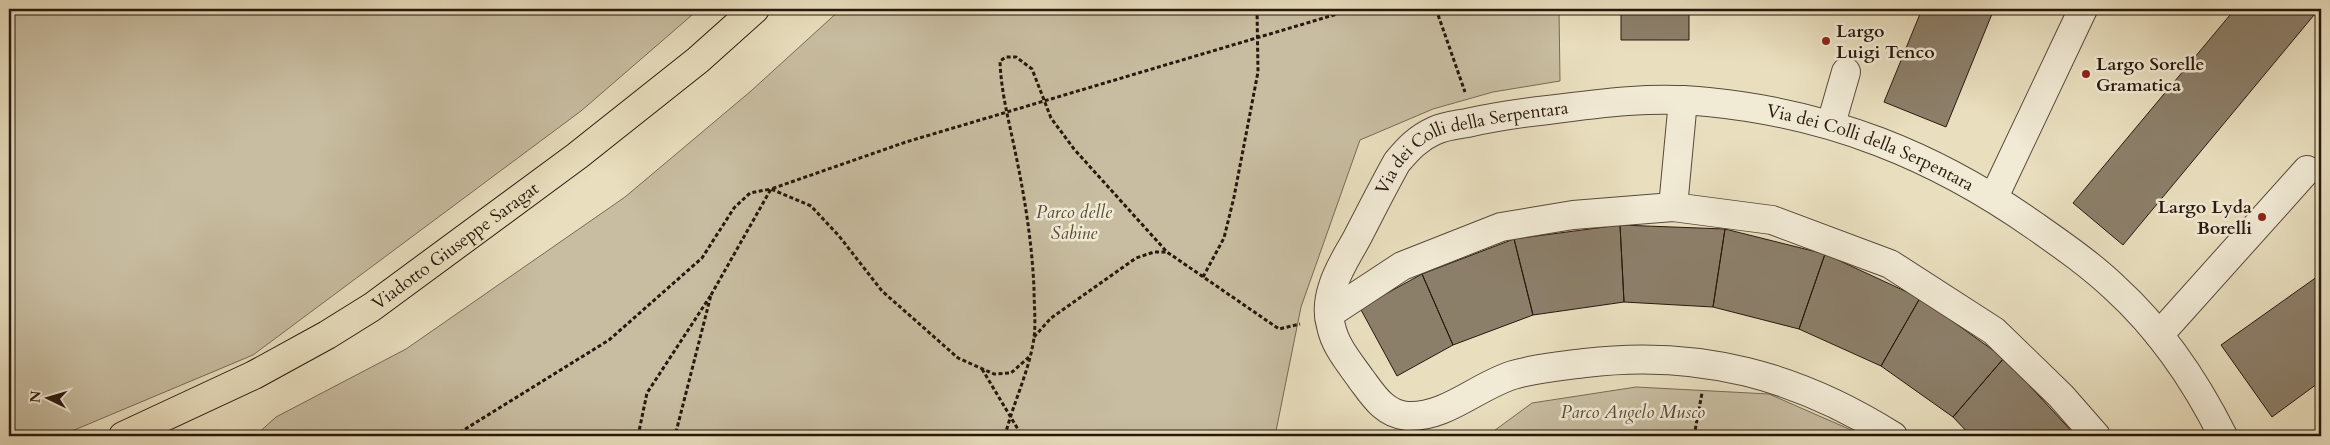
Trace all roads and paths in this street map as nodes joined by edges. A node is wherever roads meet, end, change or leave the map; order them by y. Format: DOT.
graph roads {
  1 [pos="755,9"];
  2 [pos="1257,9"];
  3 [pos="1354,9"];
  4 [pos="1436,9"];
  5 [pos="2083,9"];
  6 [pos="1257,37"];
  7 [pos="1846,72"];
  8 [pos="1683,100"];
  9 [pos="1043,102"];
  10 [pos="1005,113"];
  11 [pos="1475,121"];
  12 [pos="1831,124"];
  13 [pos="2307,170"];
  14 [pos="771,189"];
  15 [pos="1994,197"];
  16 [pos="1673,207"];
  17 [pos="1167,252"];
  18 [pos="1203,277"];
  19 [pos="711,295"];
  20 [pos="1318,318"];
  21 [pos="2158,335"];
  22 [pos="1034,338"];
  23 [pos="1029,357"];
  24 [pos="1707,363"];
  25 [pos="982,368"];
  26 [pos="1010,416"];
  27 [pos="123,436"];
  28 [pos="454,436"];
  29 [pos="638,436"];
  30 [pos="675,436"];
  31 [pos="1005,436"];
  32 [pos="1022,436"];
  33 [pos="1694,436"];
  34 [pos="1893,436"];
  35 [pos="2096,436"];
  36 [pos="2223,436"];
  1 -- 27 [label="main road, Viadotto Giuseppe Saragat"];
  2 -- 6 [label="path"];
  3 -- 6 [label="path"];
  4 -- 11 [label="path"];
  5 -- 15 [label="street"];
  6 -- 9 [label="path"];
  6 -- 18 [label="path"];
  7 -- 12 [label="street"];
  8 -- 11 [label="street, Via dei Colli della Serpentara"];
  8 -- 12 [label="street, Via dei Colli della Serpentara"];
  8 -- 16 [label="street"];
  9 -- 10 [label="path"];
  9 -- 10 [label="path"];
  9 -- 17 [label="path"];
  10 -- 14 [label="path"];
  10 -- 22 [label="path"];
  11 -- 20 [label="street, Via dei Colli della Serpentara"];
  12 -- 15 [label="street, Via dei Colli della Serpentara"];
  13 -- 21 [label="street"];
  14 -- 19 [label="path"];
  14 -- 25 [label="path"];
  14 -- 28 [label="path"];
  15 -- 21 [label="street, Via dei Colli della Serpentara"];
  16 -- 20 [label="street"];
  16 -- 35 [label="street"];
  17 -- 18 [label="path"];
  17 -- 22 [label="path"];
  18 -- 20 [label="path"];
  19 -- 29 [label="path"];
  19 -- 30 [label="path"];
  20 -- 24 [label="street, Via dei Colli della Serpentara"];
  21 -- 36 [label="street, Via dei Colli della Serpentara"];
  22 -- 23 [label="path"];
  23 -- 25 [label="path"];
  23 -- 26 [label="path"];
  24 -- 33 [label="path"];
  24 -- 34 [label="street, Via dei Colli della Serpentara"];
  25 -- 26 [label="path"];
  26 -- 31 [label="path"];
  26 -- 32 [label="path"];
}
